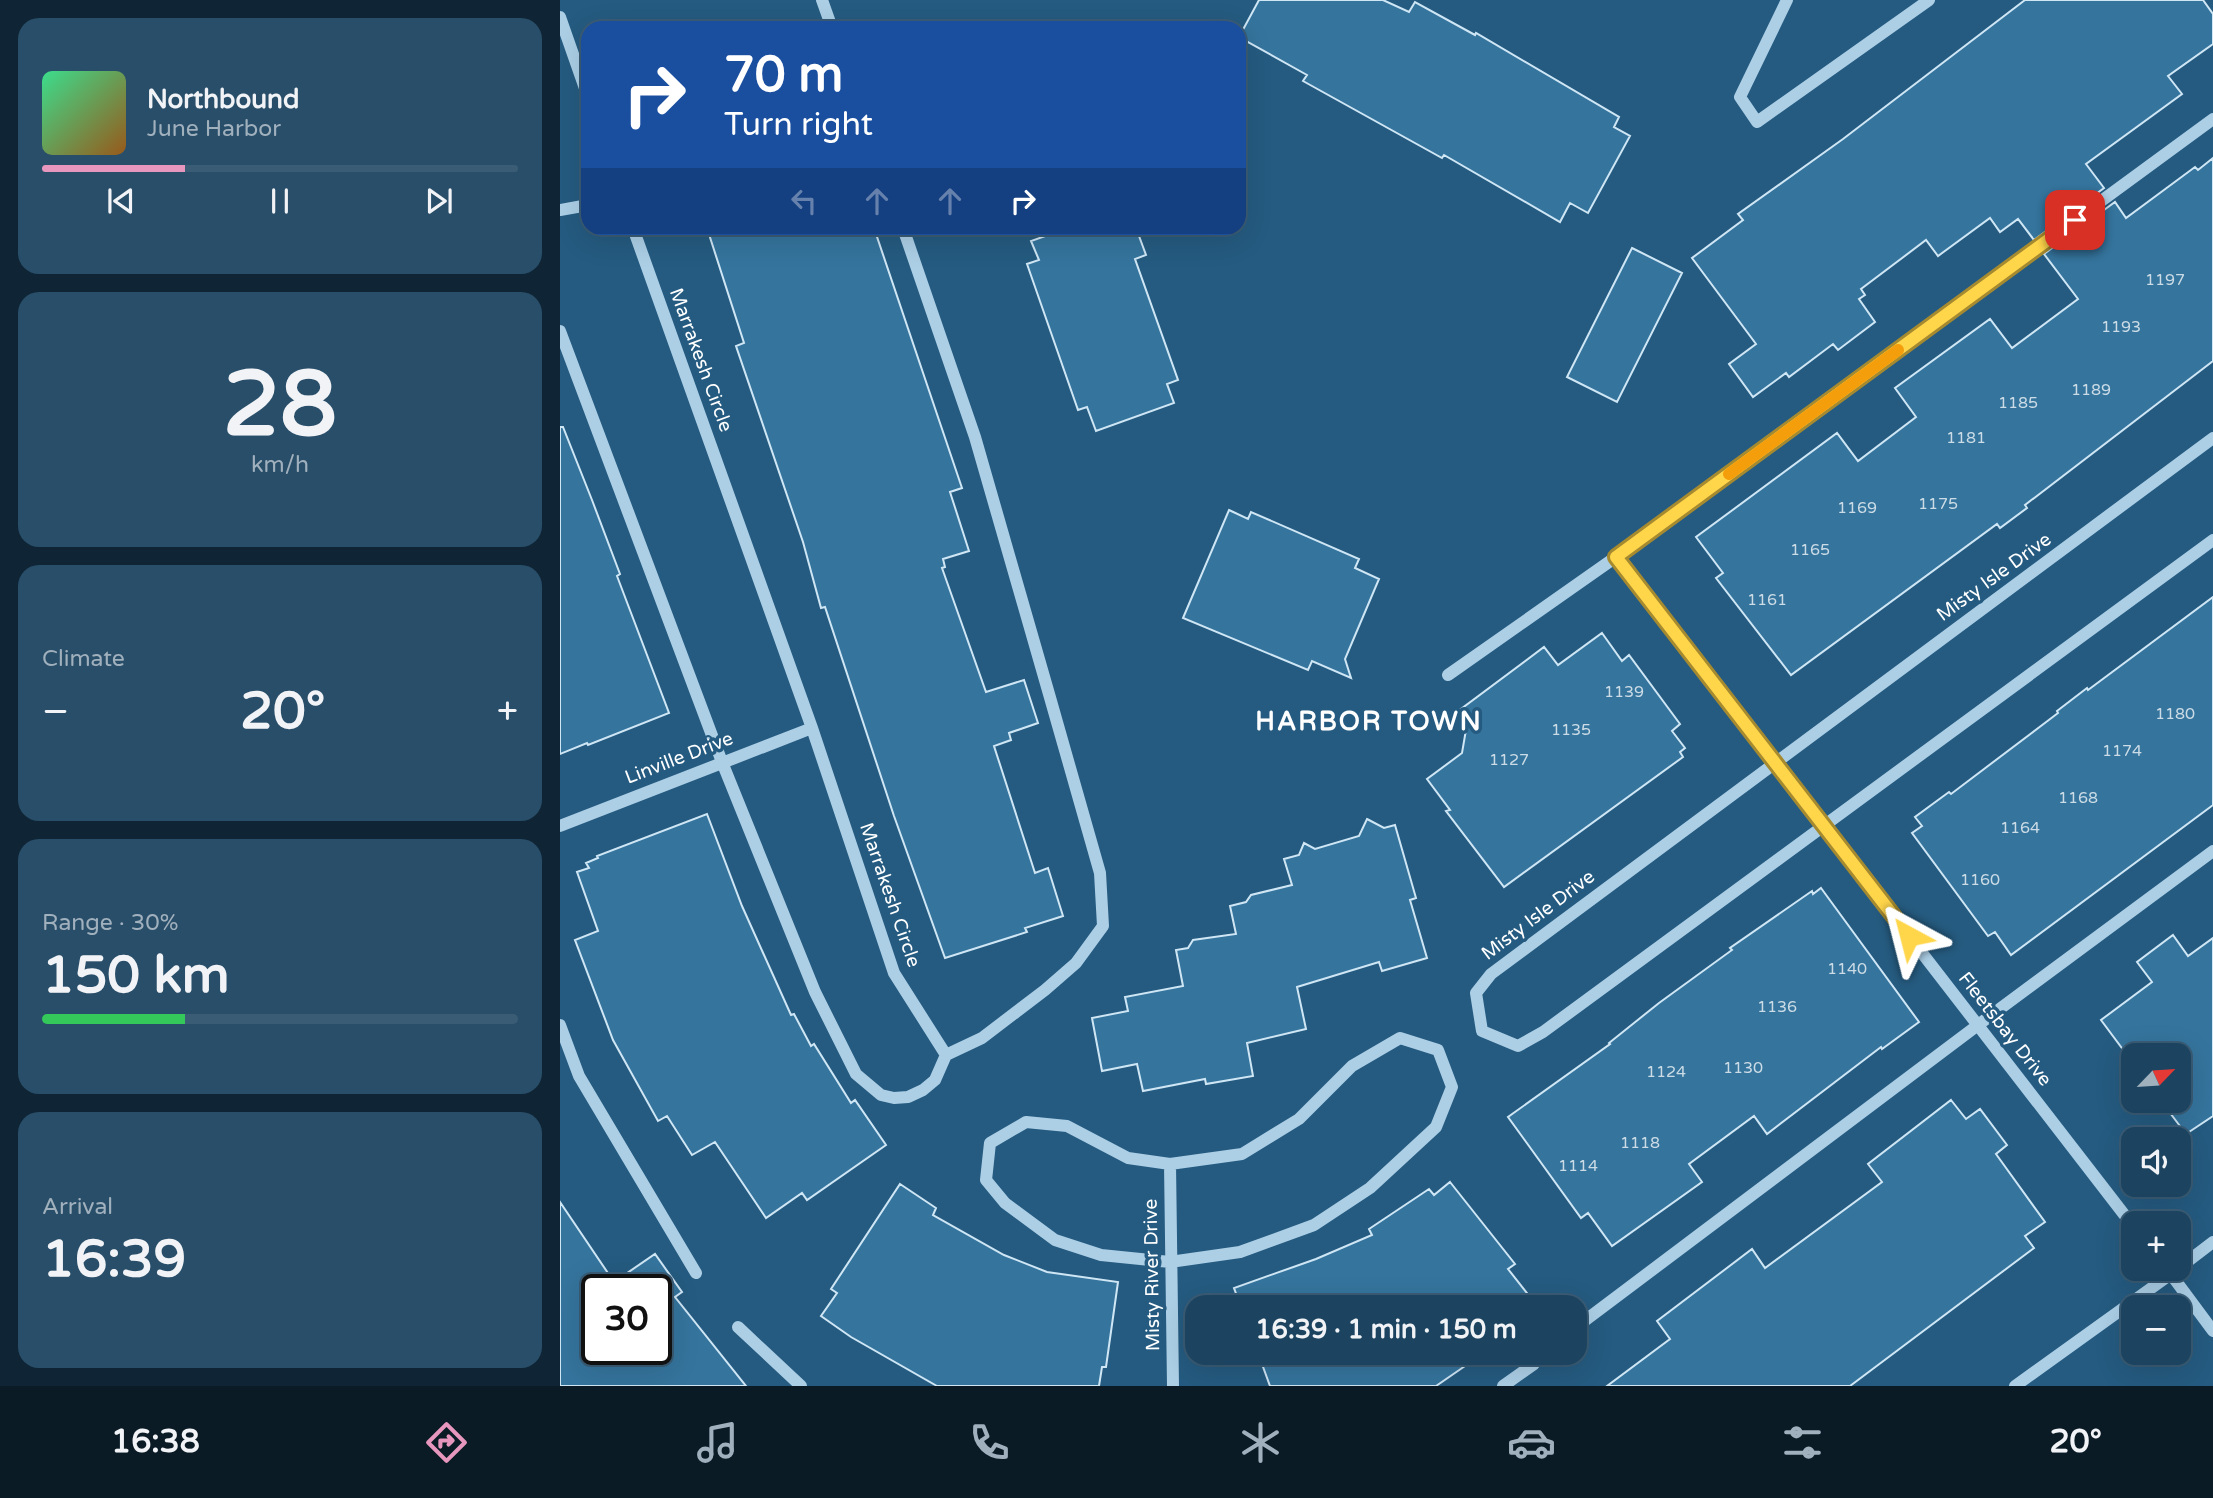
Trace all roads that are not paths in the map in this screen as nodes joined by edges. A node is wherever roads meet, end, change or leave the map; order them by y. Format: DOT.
graph roads {
  1 [pos="822,0"];
  2 [pos="1787,0"];
  3 [pos="1929,0"];
  4 [pos="560,17"];
  5 [pos="830,21"];
  6 [pos="581,77"];
  7 [pos="2213,119"];
  8 [pos="581,206"];
  9 [pos="560,210"];
  10 [pos="636,235"];
  11 [pos="905,235"];
  12 [pos="560,331"];
  13 [pos="2213,438"];
  14 [pos="2213,540"];
  15 [pos="1616,557"];
  16 [pos="1448,675"];
  17 [pos="812,727"];
  18 [pos="722,762"];
  19 [pos="1773,762"];
  20 [pos="560,825"];
  21 [pos="1823,826"];
  22 [pos="2213,851"];
  23 [pos="560,1025"];
  24 [pos="1978,1025"];
  25 [pos="946,1055"];
  26 [pos="1170,1164"];
  27 [pos="2121,1211"];
  28 [pos="2213,1242"];
  29 [pos="2191,1258"];
  30 [pos="1170,1262"];
  31 [pos="696,1273"];
  32 [pos="2159,1281"];
  33 [pos="2181,1281"];
  34 [pos="1587,1319"];
  35 [pos="738,1326"];
  36 [pos="2213,1331"];
  37 [pos="1533,1365"];
  38 [pos="801,1386"];
  39 [pos="1173,1386"];
  40 [pos="1503,1386"];
  41 [pos="2015,1386"];
  1 -- 5 [label="street"];
  2 -- 3 [label="street"];
  4 -- 6 [label="street"];
  7 -- 15 [label="street"];
  8 -- 9 [label="street"];
  10 -- 17 [label="street, Marrakesh Circle"];
  11 -- 25 [label="street"];
  12 -- 18 [label="street"];
  13 -- 19 [label="street, Misty Isle Drive"];
  14 -- 21 [label="street, Misty Isle Drive"];
  15 -- 16 [label="street"];
  15 -- 19 [label="street, Fleetsbay Drive"];
  17 -- 18 [label="street, Linville Drive"];
  17 -- 25 [label="street, Marrakesh Circle"];
  18 -- 20 [label="street, Linville Drive"];
  18 -- 25 [label="street"];
  19 -- 21 [label="street, Fleetsbay Drive"];
  19 -- 21 [label="street, Misty Isle Drive"];
  21 -- 24 [label="street, Fleetsbay Drive"];
  22 -- 24 [label="street"];
  23 -- 31 [label="street"];
  24 -- 27 [label="street, Fleetsbay Drive"];
  24 -- 34 [label="street"];
  26 -- 30 [label="street, Misty River Drive"];
  26 -- 30 [label="street"];
  26 -- 30 [label="street"];
  28 -- 29 [label="street"];
  30 -- 39 [label="street, Misty River Drive"];
  32 -- 41 [label="street"];
  33 -- 36 [label="street"];
  35 -- 38 [label="street"];
  37 -- 40 [label="street"];
}
